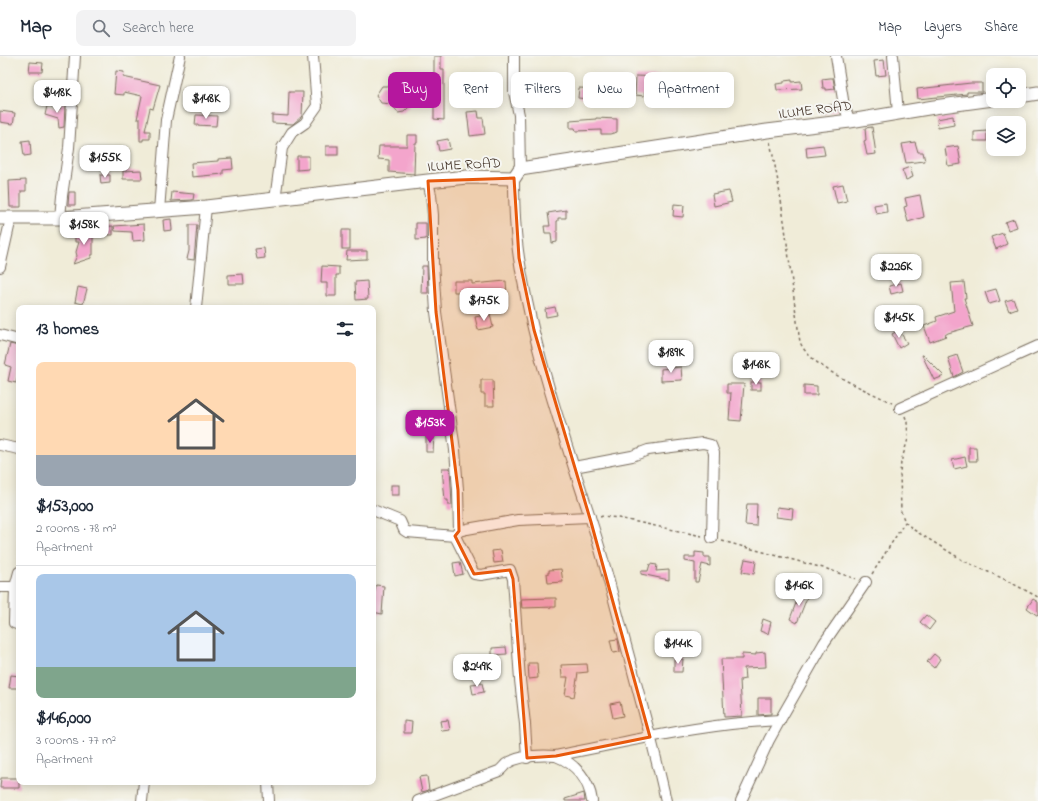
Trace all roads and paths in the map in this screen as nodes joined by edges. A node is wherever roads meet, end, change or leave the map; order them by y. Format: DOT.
graph roads {
  1 [pos="75,56"];
  2 [pos="180,56"];
  3 [pos="314,56"];
  4 [pos="514,56"];
  5 [pos="836,56"];
  6 [pos="893,56"];
  7 [pos="1038,93"];
  8 [pos="1026,95"];
  9 [pos="986,100"];
  10 [pos="898,113"];
  11 [pos="850,121"];
  12 [pos="767,131"];
  13 [pos="517,173"];
  14 [pos="428,181"];
  15 [pos="275,200"];
  16 [pos="206,207"];
  17 [pos="159,211"];
  18 [pos="5,218"];
  19 [pos="60,218"];
  20 [pos="0,267"];
  21 [pos="196,305"];
  22 [pos="0,335"];
  23 [pos="16,339"];
  24 [pos="1038,346"];
  25 [pos="900,408"];
  26 [pos="0,445"];
  27 [pos="16,448"];
  28 [pos="574,467"];
  29 [pos="376,511"];
  30 [pos="591,519"];
  31 [pos="905,522"];
  32 [pos="457,534"];
  33 [pos="712,538"];
  34 [pos="866,582"];
  35 [pos="16,583"];
  36 [pos="0,587"];
  37 [pos="15,587"];
  38 [pos="1038,597"];
  39 [pos="16,624"];
  40 [pos="780,720"];
  41 [pos="650,737"];
  42 [pos="556,756"];
  43 [pos="527,758"];
  44 [pos="144,785"];
  45 [pos="268,785"];
  46 [pos="142,801"];
  47 [pos="269,801"];
  48 [pos="418,801"];
  49 [pos="592,801"];
  50 [pos="666,801"];
  51 [pos="741,801"];
  1 -- 19 [label="street"];
  2 -- 17 [label="street"];
  3 -- 15 [label="street"];
  4 -- 13 [label="street"];
  5 -- 11 [label="street"];
  6 -- 10 [label="street"];
  7 -- 8 [label="street"];
  9 -- 10 [label="street, ILUME ROAD"];
  10 -- 11 [label="street, ILUME ROAD"];
  11 -- 12 [label="street, ILUME ROAD"];
  12 -- 13 [label="street, ILUME ROAD"];
  12 -- 25 [label="path"];
  13 -- 14 [label="street, ILUME ROAD"];
  13 -- 28 [label="street"];
  14 -- 15 [label="street, ILUME ROAD"];
  14 -- 32 [label="street"];
  15 -- 16 [label="street, ILUME ROAD"];
  16 -- 17 [label="street, ILUME ROAD"];
  16 -- 21 [label="street"];
  17 -- 19 [label="street, ILUME ROAD"];
  18 -- 19 [label="street, ILUME ROAD"];
  18 -- 20 [label="street"];
  22 -- 23 [label="street"];
  24 -- 25 [label="street"];
  25 -- 31 [label="path"];
  26 -- 27 [label="street"];
  28 -- 30 [label="street"];
  28 -- 33 [label="street"];
  29 -- 32 [label="street"];
  30 -- 32 [label="street"];
  30 -- 33 [label="path"];
  30 -- 41 [label="street"];
  31 -- 34 [label="path"];
  31 -- 38 [label="path"];
  32 -- 43 [label="street"];
  33 -- 34 [label="path"];
  34 -- 40 [label="street"];
  35 -- 37 [label="street"];
  36 -- 37 [label="street"];
  37 -- 39 [label="street"];
  40 -- 41 [label="street"];
  40 -- 51 [label="street"];
  41 -- 42 [label="street"];
  41 -- 50 [label="street"];
  42 -- 43 [label="street"];
  42 -- 49 [label="street"];
  43 -- 48 [label="street"];
  44 -- 46 [label="street"];
  45 -- 47 [label="street"];
}
